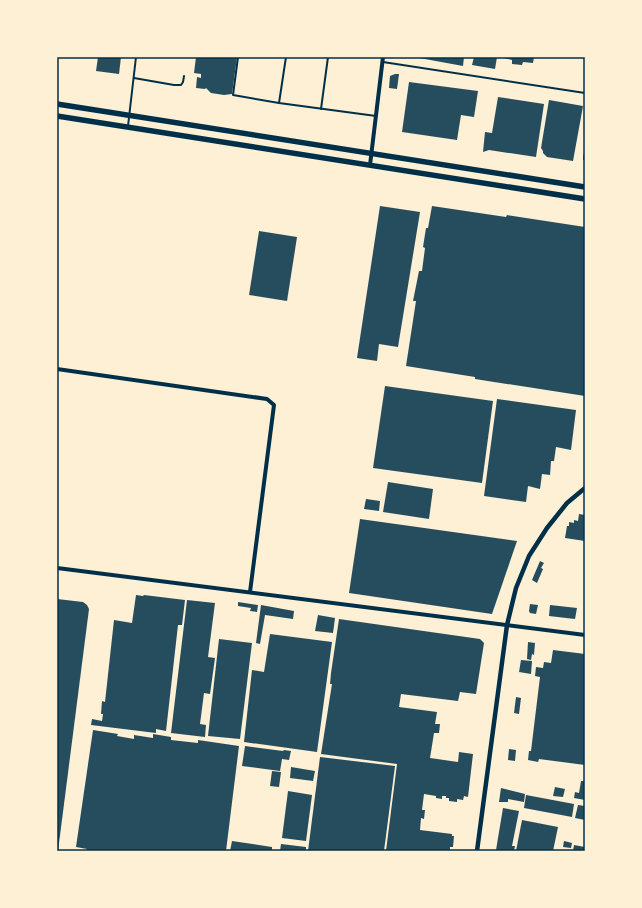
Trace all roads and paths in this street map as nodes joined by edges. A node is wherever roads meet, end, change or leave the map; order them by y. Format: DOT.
graph roads {
  1 [pos="136,57"];
  2 [pos="238,57"];
  3 [pos="286,57"];
  4 [pos="328,57"];
  5 [pos="383,60"];
  6 [pos="184,76"];
  7 [pos="134,78"];
  8 [pos="585,93"];
  9 [pos="279,103"];
  10 [pos="57,104"];
  11 [pos="321,108"];
  12 [pos="129,115"];
  13 [pos="57,116"];
  14 [pos="376,116"];
  15 [pos="128,127"];
  16 [pos="371,153"];
  17 [pos="585,153"];
  18 [pos="584,159"];
  19 [pos="370,165"];
  20 [pos="585,187"];
  21 [pos="585,199"];
  22 [pos="57,369"];
  23 [pos="585,488"];
  24 [pos="57,568"];
  25 [pos="250,592"];
  26 [pos="507,626"];
  27 [pos="585,635"];
  28 [pos="477,851"];
  1 -- 7 [label="lane"];
  2 -- 9 [label="lane"];
  3 -- 9 [label="lane"];
  4 -- 11 [label="lane"];
  5 -- 8 [label="lane"];
  5 -- 14 [label="street"];
  6 -- 7 [label="lane"];
  7 -- 12 [label="lane"];
  9 -- 11 [label="lane"];
  10 -- 12 [label="main road"];
  11 -- 14 [label="lane"];
  12 -- 15 [label="lane"];
  12 -- 16 [label="main road"];
  13 -- 15 [label="main road"];
  14 -- 16 [label="street"];
  15 -- 19 [label="main road"];
  16 -- 19 [label="street"];
  16 -- 20 [label="main road"];
  17 -- 18 [label="lane"];
  19 -- 21 [label="main road"];
  22 -- 25 [label="street"];
  23 -- 26 [label="street"];
  24 -- 25 [label="street"];
  25 -- 26 [label="street"];
  26 -- 27 [label="street"];
  26 -- 28 [label="street"];
}
